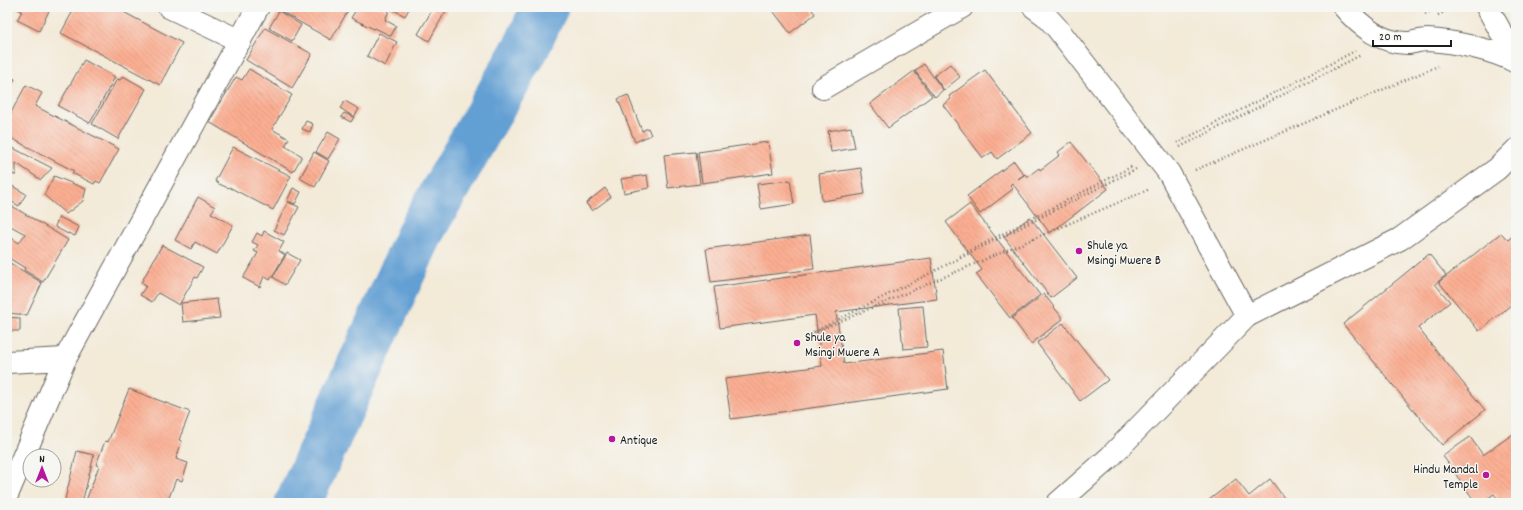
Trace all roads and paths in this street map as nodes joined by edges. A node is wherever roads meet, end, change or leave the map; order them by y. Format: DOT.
graph roads {
  1 [pos="170,7"];
  2 [pos="258,7"];
  3 [pos="962,7"];
  4 [pos="1034,7"];
  5 [pos="1344,7"];
  6 [pos="1439,7"];
  7 [pos="1486,7"];
  8 [pos="1425,14"];
  9 [pos="240,41"];
  10 [pos="1361,48"];
  11 [pos="1516,54"];
  12 [pos="1516,62"];
  13 [pos="823,88"];
  14 [pos="1177,144"];
  15 [pos="1516,150"];
  16 [pos="1134,166"];
  17 [pos="1247,316"];
  18 [pos="808,335"];
  19 [pos="64,359"];
  20 [pos="7,362"];
  21 [pos="7,495"];
  22 [pos="1058,503"];
  1 -- 9 [label="street"];
  2 -- 9 [label="street"];
  3 -- 13 [label="street"];
  4 -- 17 [label="street"];
  5 -- 12 [label="street"];
  6 -- 8 [label="path"];
  7 -- 11 [label="street"];
  9 -- 19 [label="street"];
  10 -- 14 [label="path"];
  15 -- 17 [label="street"];
  16 -- 18 [label="path"];
  17 -- 22 [label="street"];
  19 -- 20 [label="street"];
  19 -- 21 [label="street"];
}
